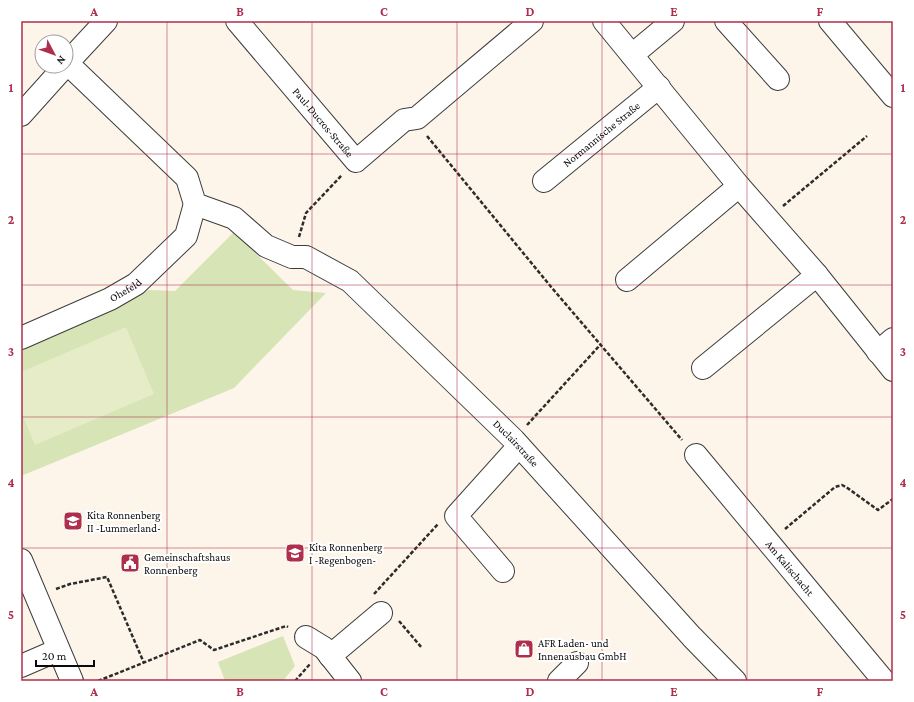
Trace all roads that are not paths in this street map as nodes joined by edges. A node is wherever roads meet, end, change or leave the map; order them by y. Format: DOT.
graph roads {
  1 [pos="106,21"];
  2 [pos="237,21"];
  3 [pos="532,21"];
  4 [pos="604,21"];
  5 [pos="673,21"];
  6 [pos="726,21"];
  7 [pos="830,21"];
  8 [pos="632,54"];
  9 [pos="74,56"];
  10 [pos="74,72"];
  11 [pos="58,74"];
  12 [pos="778,79"];
  13 [pos="659,87"];
  14 [pos="893,96"];
  15 [pos="21,115"];
  16 [pos="544,181"];
  17 [pos="739,186"];
  18 [pos="195,204"];
  19 [pos="816,275"];
  20 [pos="627,280"];
  21 [pos="21,338"];
  22 [pos="886,345"];
  23 [pos="703,368"];
  24 [pos="893,370"];
  25 [pos="516,443"];
  26 [pos="696,455"];
  27 [pos="21,560"];
  28 [pos="503,571"];
  29 [pos="377,604"];
  30 [pos="306,637"];
  31 [pos="58,650"];
  32 [pos="330,656"];
  33 [pos="577,663"];
  34 [pos="21,666"];
  35 [pos="72,681"];
  36 [pos="350,681"];
  37 [pos="559,681"];
  38 [pos="735,681"];
  39 [pos="884,681"];
  1 -- 9 [label="street"];
  2 -- 3 [label="street, Paul-Ducros-Straße"];
  4 -- 8 [label="street"];
  5 -- 8 [label="street"];
  6 -- 12 [label="street"];
  7 -- 14 [label="street"];
  8 -- 13 [label="street"];
  10 -- 18 [label="street"];
  11 -- 15 [label="street"];
  13 -- 16 [label="street, Normannische Straße"];
  13 -- 17 [label="street"];
  17 -- 19 [label="street"];
  17 -- 20 [label="street"];
  18 -- 21 [label="street, Ohefeld"];
  18 -- 25 [label="street, Duclairstraße"];
  19 -- 22 [label="street"];
  19 -- 23 [label="street"];
  22 -- 24 [label="street"];
  25 -- 28 [label="street"];
  25 -- 38 [label="street, Duclairstraße"];
  26 -- 39 [label="street, Am Kalischacht"];
  27 -- 31 [label="street"];
  29 -- 32 [label="street"];
  30 -- 32 [label="street"];
  31 -- 34 [label="street"];
  31 -- 35 [label="street"];
  32 -- 36 [label="street"];
  33 -- 37 [label="street"];
}
